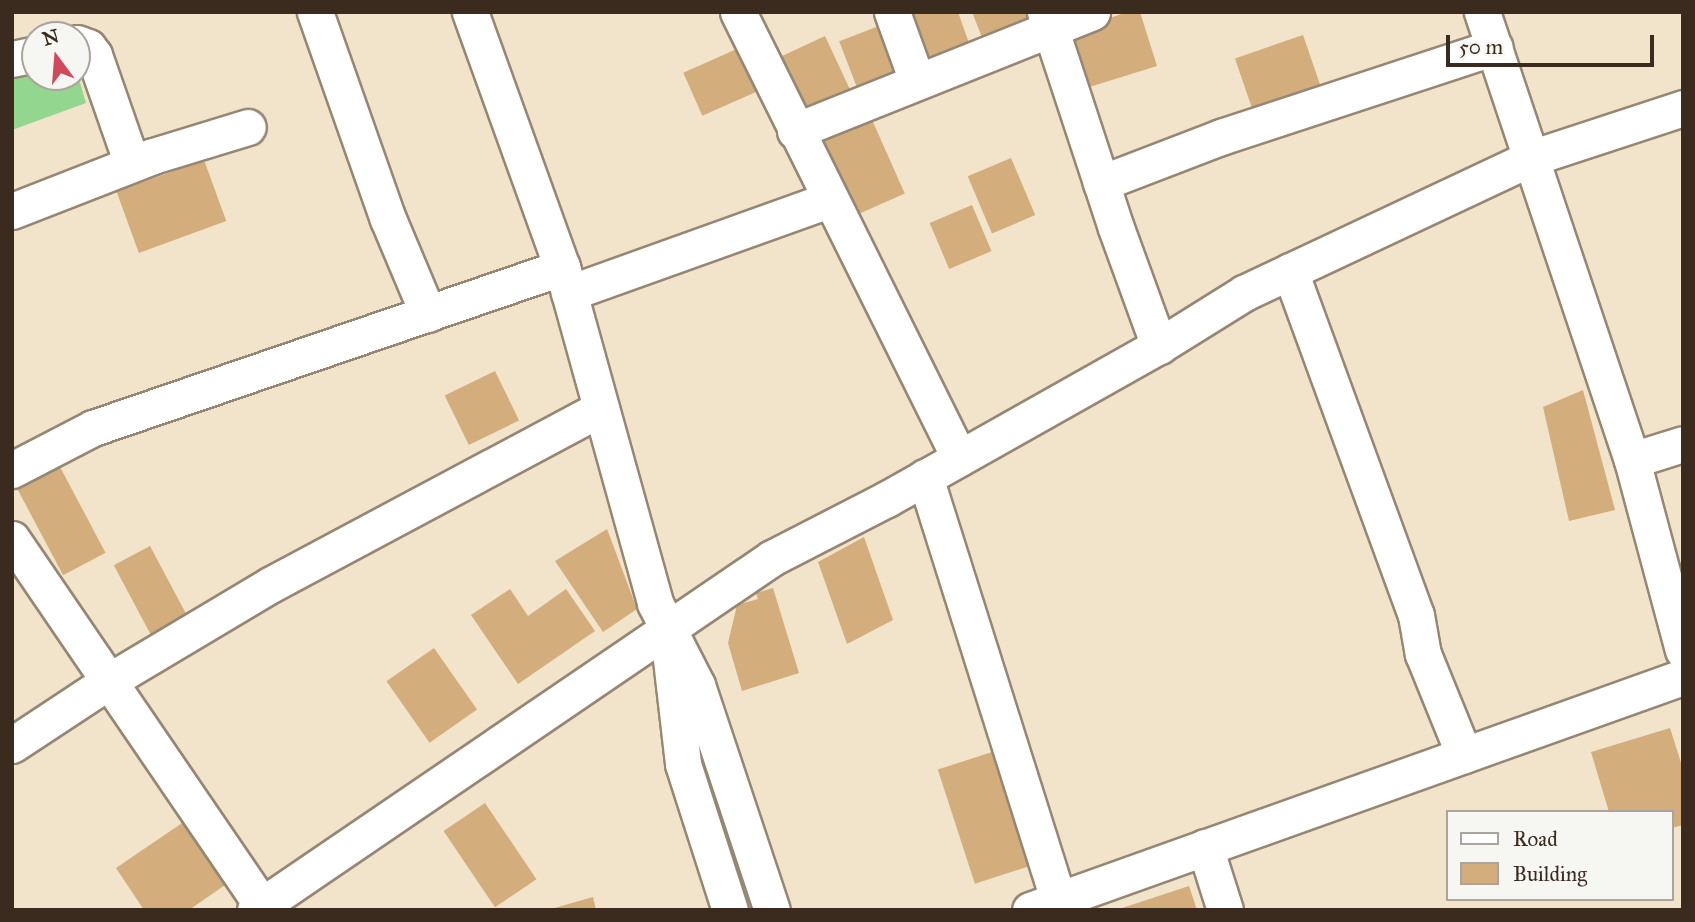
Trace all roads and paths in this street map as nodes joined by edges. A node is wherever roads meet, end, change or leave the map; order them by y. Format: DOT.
graph roads {
  1 [pos="315,12"];
  2 [pos="470,12"];
  3 [pos="738,12"];
  4 [pos="892,12"];
  5 [pos="1092,12"];
  6 [pos="1482,12"];
  7 [pos="1048,20"];
  8 [pos="1495,47"];
  9 [pos="91,51"];
  10 [pos="917,81"];
  11 [pos="1683,108"];
  12 [pos="248,127"];
  13 [pos="795,131"];
  14 [pos="1531,158"];
  15 [pos="131,164"];
  16 [pos="1101,183"];
  17 [pos="829,200"];
  18 [pos="12,211"];
  19 [pos="1290,271"];
  20 [pos="566,280"];
  21 [pos="428,314"];
  22 [pos="1159,346"];
  23 [pos="601,408"];
  24 [pos="1683,444"];
  25 [pos="958,458"];
  26 [pos="1632,460"];
  27 [pos="12,470"];
  28 [pos="925,477"];
  29 [pos="12,539"];
  30 [pos="667,630"];
  31 [pos="1683,650"];
  32 [pos="1683,677"];
  33 [pos="109,681"];
  34 [pos="12,745"];
  35 [pos="1464,755"];
  36 [pos="1205,847"];
  37 [pos="1044,905"];
  38 [pos="259,907"];
  39 [pos="730,910"];
  40 [pos="772,910"];
  41 [pos="1225,910"];
  1 -- 21 [label="street"];
  2 -- 20 [label="street"];
  3 -- 13 [label="street"];
  4 -- 10 [label="street"];
  5 -- 7 [label="street"];
  6 -- 8 [label="street"];
  7 -- 10 [label="street"];
  7 -- 16 [label="street"];
  8 -- 14 [label="street"];
  8 -- 16 [label="street"];
  9 -- 15 [label="street"];
  10 -- 13 [label="street"];
  11 -- 14 [label="street"];
  12 -- 15 [label="street"];
  13 -- 17 [label="street"];
  14 -- 19 [label="street"];
  14 -- 26 [label="street"];
  15 -- 18 [label="street"];
  16 -- 22 [label="street"];
  17 -- 20 [label="street"];
  17 -- 25 [label="street"];
  19 -- 22 [label="street"];
  19 -- 35 [label="street"];
  20 -- 21 [label="street"];
  20 -- 23 [label="street"];
  21 -- 27 [label="street"];
  22 -- 25 [label="street"];
  23 -- 30 [label="street"];
  23 -- 33 [label="street"];
  24 -- 26 [label="street"];
  25 -- 28 [label="street"];
  26 -- 31 [label="street"];
  28 -- 30 [label="street"];
  28 -- 37 [label="street"];
  29 -- 33 [label="street"];
  30 -- 38 [label="street"];
  30 -- 39 [label="street"];
  30 -- 40 [label="street"];
  32 -- 35 [label="street"];
  33 -- 34 [label="street"];
  33 -- 38 [label="street"];
  35 -- 36 [label="street"];
  36 -- 37 [label="street"];
  36 -- 41 [label="street"];
}
